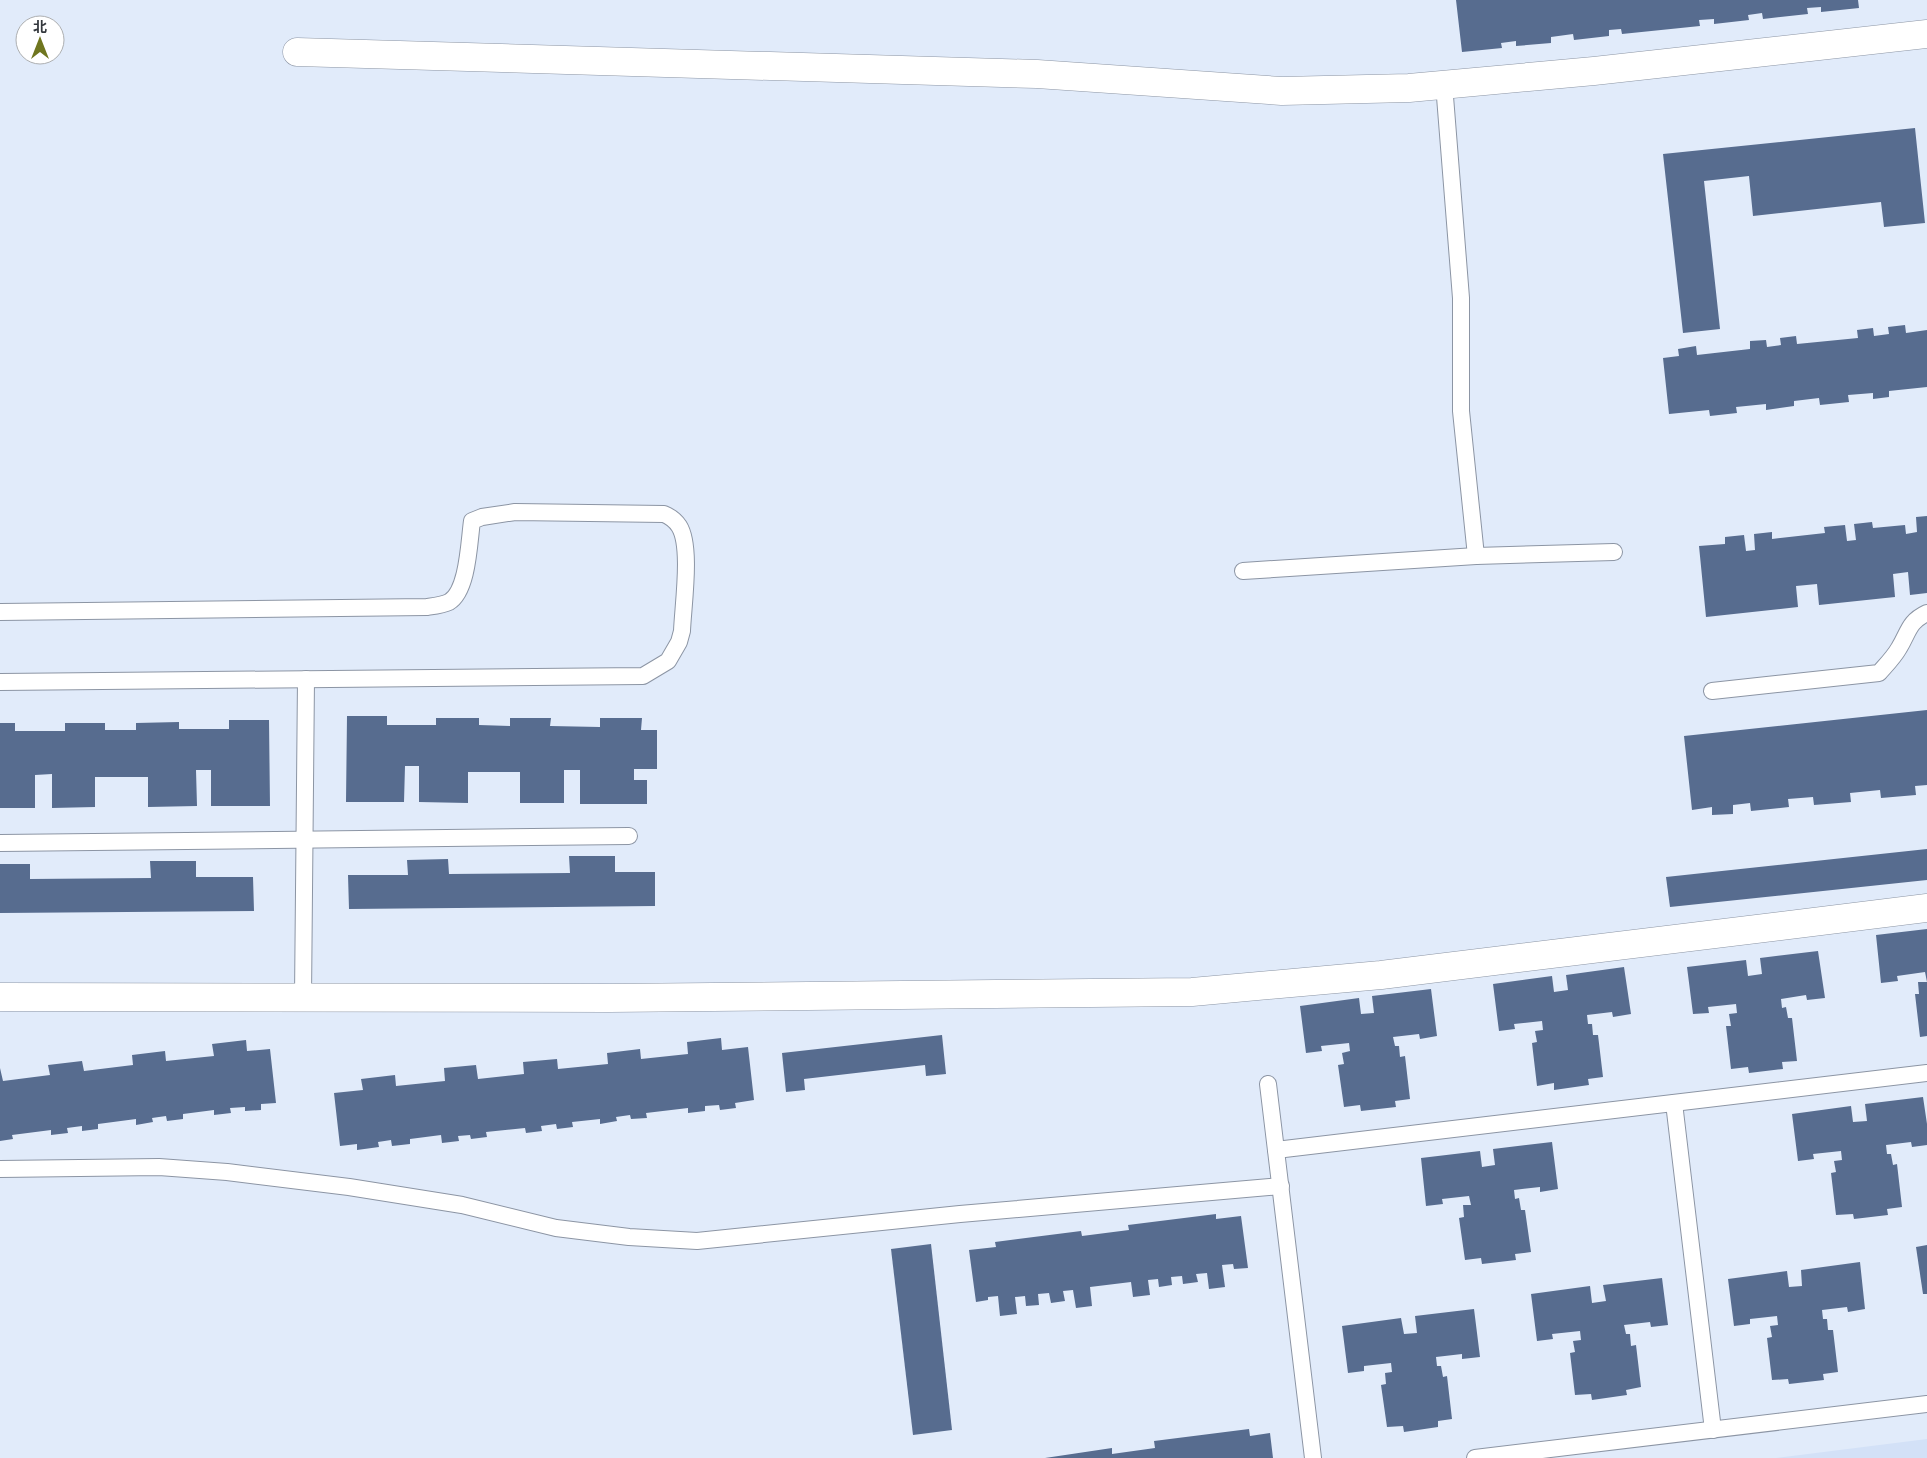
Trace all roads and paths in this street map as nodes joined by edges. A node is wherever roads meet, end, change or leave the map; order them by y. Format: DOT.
graph roads {
  1 [pos="1927,34"];
  2 [pos="296,52"];
  3 [pos="1444,84"];
  4 [pos="1614,552"];
  5 [pos="1476,556"];
  6 [pos="1243,571"];
  7 [pos="0,612"];
  8 [pos="1927,613"];
  9 [pos="306,679"];
  10 [pos="0,682"];
  11 [pos="1712,690"];
  12 [pos="629,836"];
  13 [pos="304,840"];
  14 [pos="0,843"];
  15 [pos="1927,908"];
  16 [pos="0,997"];
  17 [pos="303,997"];
  18 [pos="1927,1073"];
  19 [pos="1268,1084"];
  20 [pos="1674,1103"];
  21 [pos="1276,1150"];
  22 [pos="0,1169"];
  23 [pos="1281,1186"];
  24 [pos="1927,1404"];
  25 [pos="1713,1430"];
  26 [pos="1313,1458"];
  27 [pos="1475,1458"];
  1 -- 3 [label="street"];
  2 -- 3 [label="street"];
  3 -- 5 [label="lane"];
  4 -- 5 [label="lane"];
  5 -- 6 [label="lane"];
  7 -- 9 [label="lane"];
  8 -- 11 [label="lane"];
  9 -- 10 [label="lane"];
  9 -- 13 [label="lane"];
  12 -- 13 [label="lane"];
  13 -- 14 [label="lane"];
  13 -- 17 [label="lane"];
  15 -- 17 [label="street"];
  16 -- 17 [label="street"];
  18 -- 20 [label="lane"];
  19 -- 21 [label="lane"];
  20 -- 21 [label="lane"];
  20 -- 25 [label="lane"];
  21 -- 23 [label="lane"];
  22 -- 23 [label="lane"];
  23 -- 26 [label="lane"];
  24 -- 25 [label="lane"];
  25 -- 27 [label="lane"];
}
